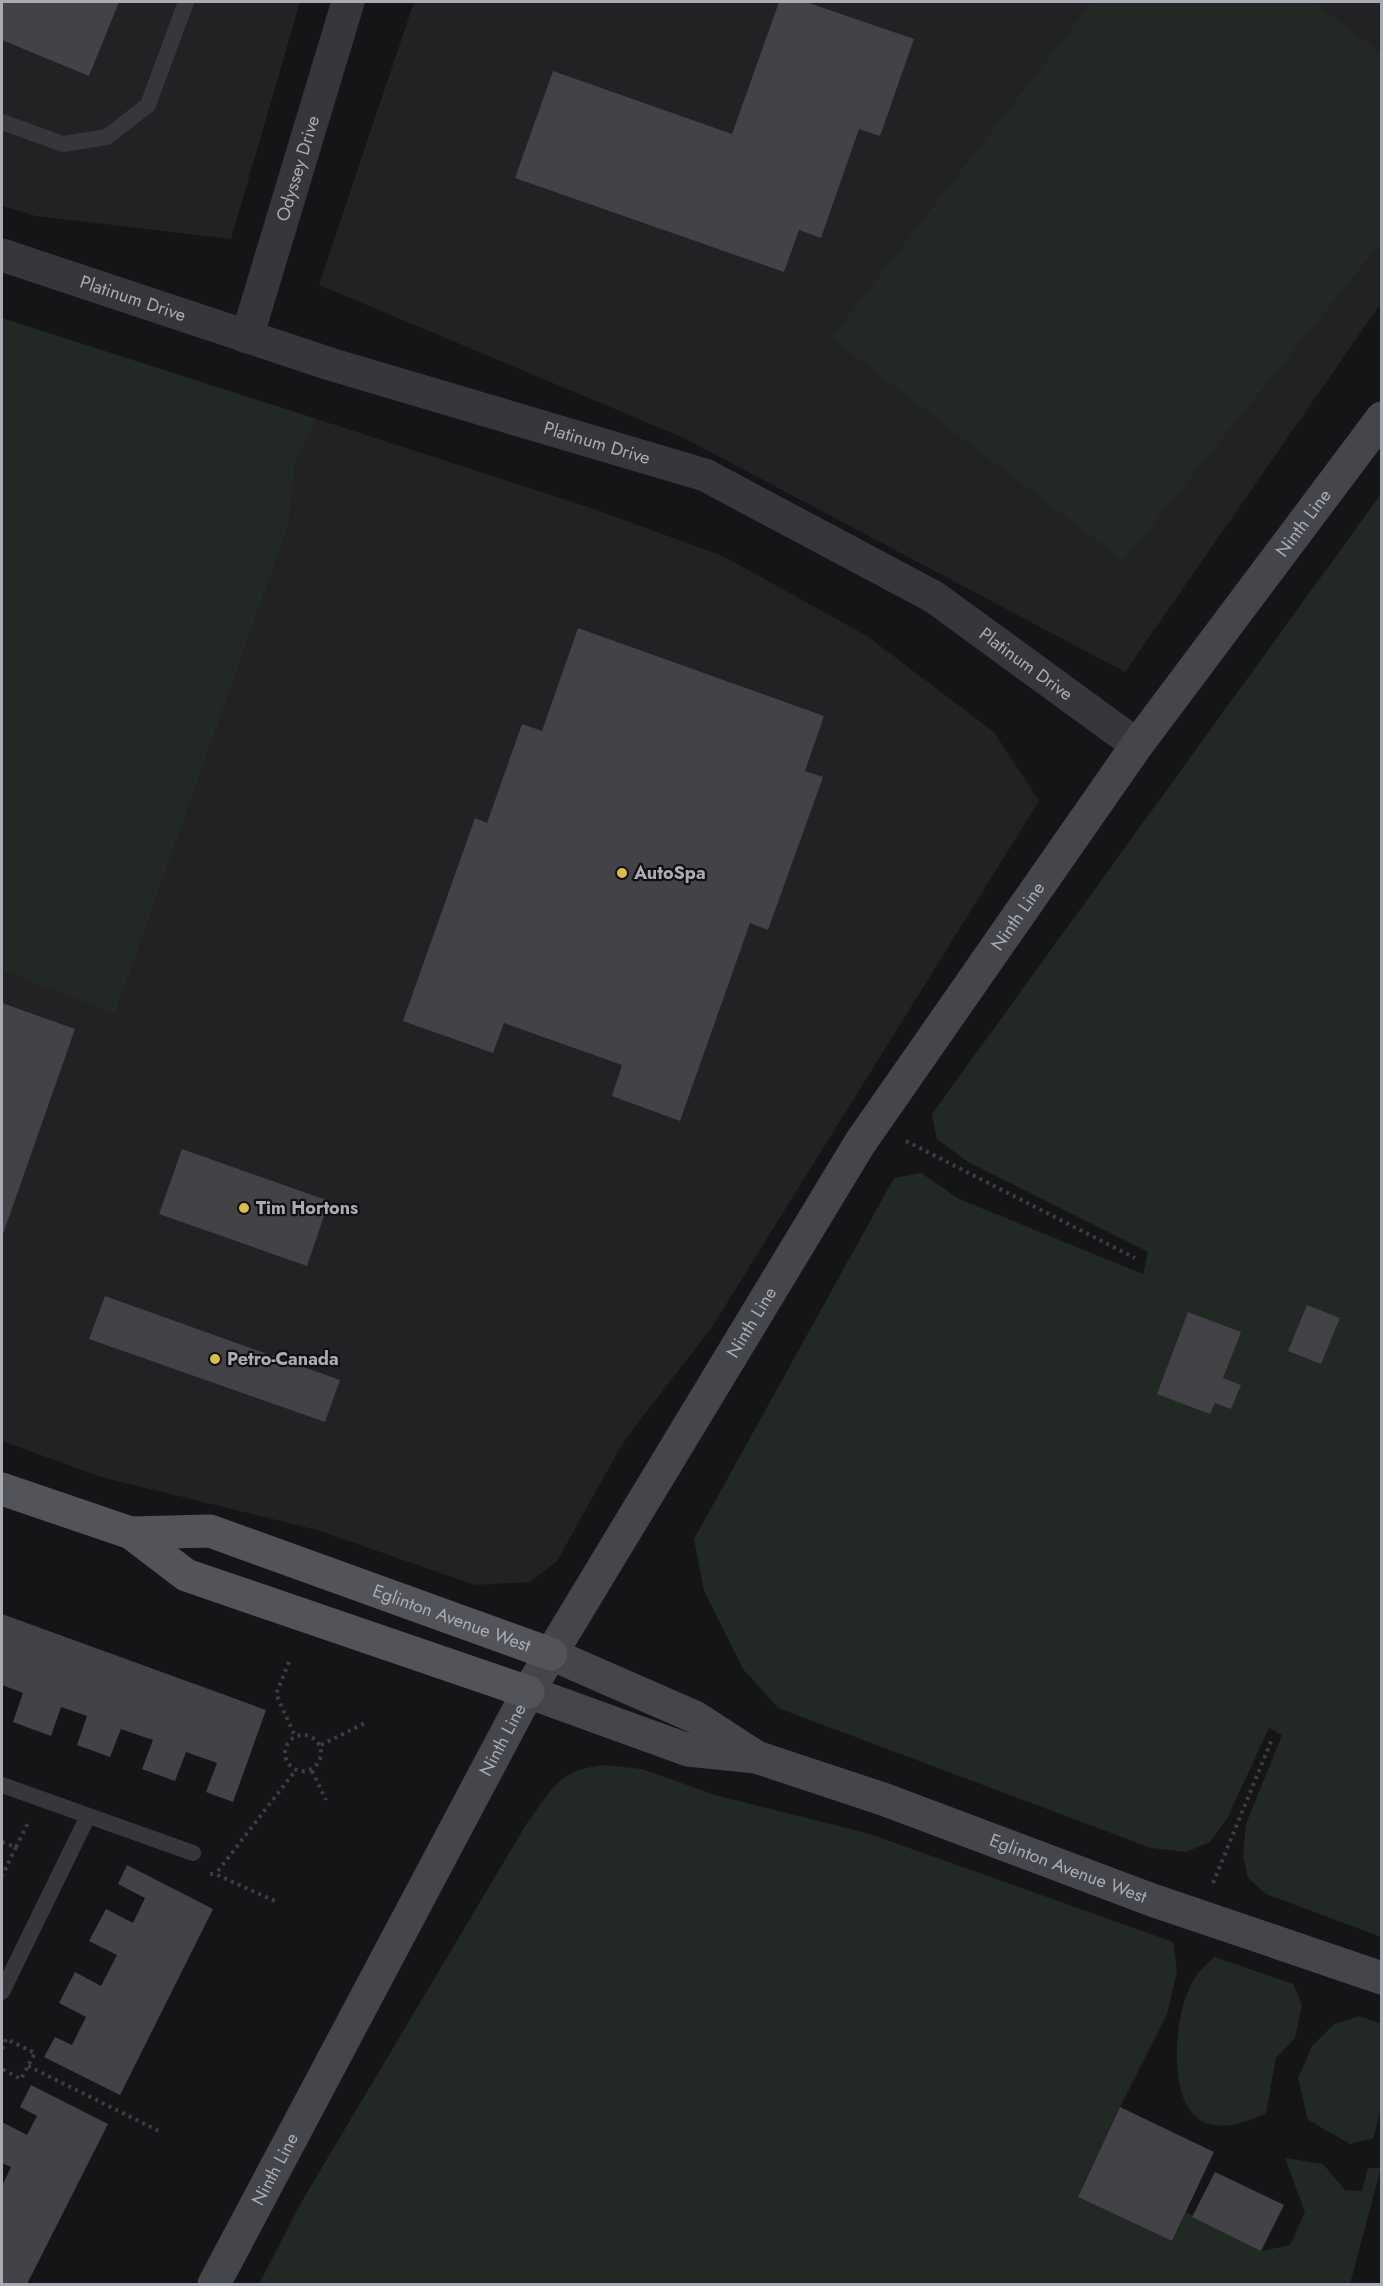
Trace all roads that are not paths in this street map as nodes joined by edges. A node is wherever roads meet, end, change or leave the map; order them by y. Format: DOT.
graph roads {
  1 [pos="186,2"];
  2 [pos="348,2"];
  3 [pos="2,122"];
  4 [pos="2,255"];
  5 [pos="247,337"];
  6 [pos="1382,418"];
  7 [pos="1137,745"];
  8 [pos="2,1489"];
  9 [pos="131,1533"];
  10 [pos="551,1654"];
  11 [pos="528,1692"];
  12 [pos="756,1756"];
  13 [pos="2,1785"];
  14 [pos="88,1816"];
  15 [pos="193,1853"];
  16 [pos="1382,1978"];
  17 [pos="2,1992"];
  18 [pos="214,2284"];
  1 -- 3 [label="lane"];
  2 -- 5 [label="street, Odyssey Drive"];
  4 -- 5 [label="street, Platinum Drive"];
  5 -- 7 [label="street, Platinum Drive"];
  6 -- 7 [label="main road, Ninth Line"];
  7 -- 10 [label="main road, Ninth Line"];
  8 -- 9 [label="main road, Eglinton Avenue West"];
  9 -- 10 [label="main road, Eglinton Avenue West"];
  9 -- 11 [label="main road, Eglinton Avenue West"];
  10 -- 11 [label="main road, Ninth Line"];
  10 -- 12 [label="main road, Eglinton Avenue West"];
  11 -- 12 [label="main road, Eglinton Avenue West"];
  11 -- 18 [label="main road, Ninth Line"];
  12 -- 16 [label="main road, Eglinton Avenue West"];
  13 -- 14 [label="lane"];
  14 -- 15 [label="lane"];
  14 -- 17 [label="lane"];
}
